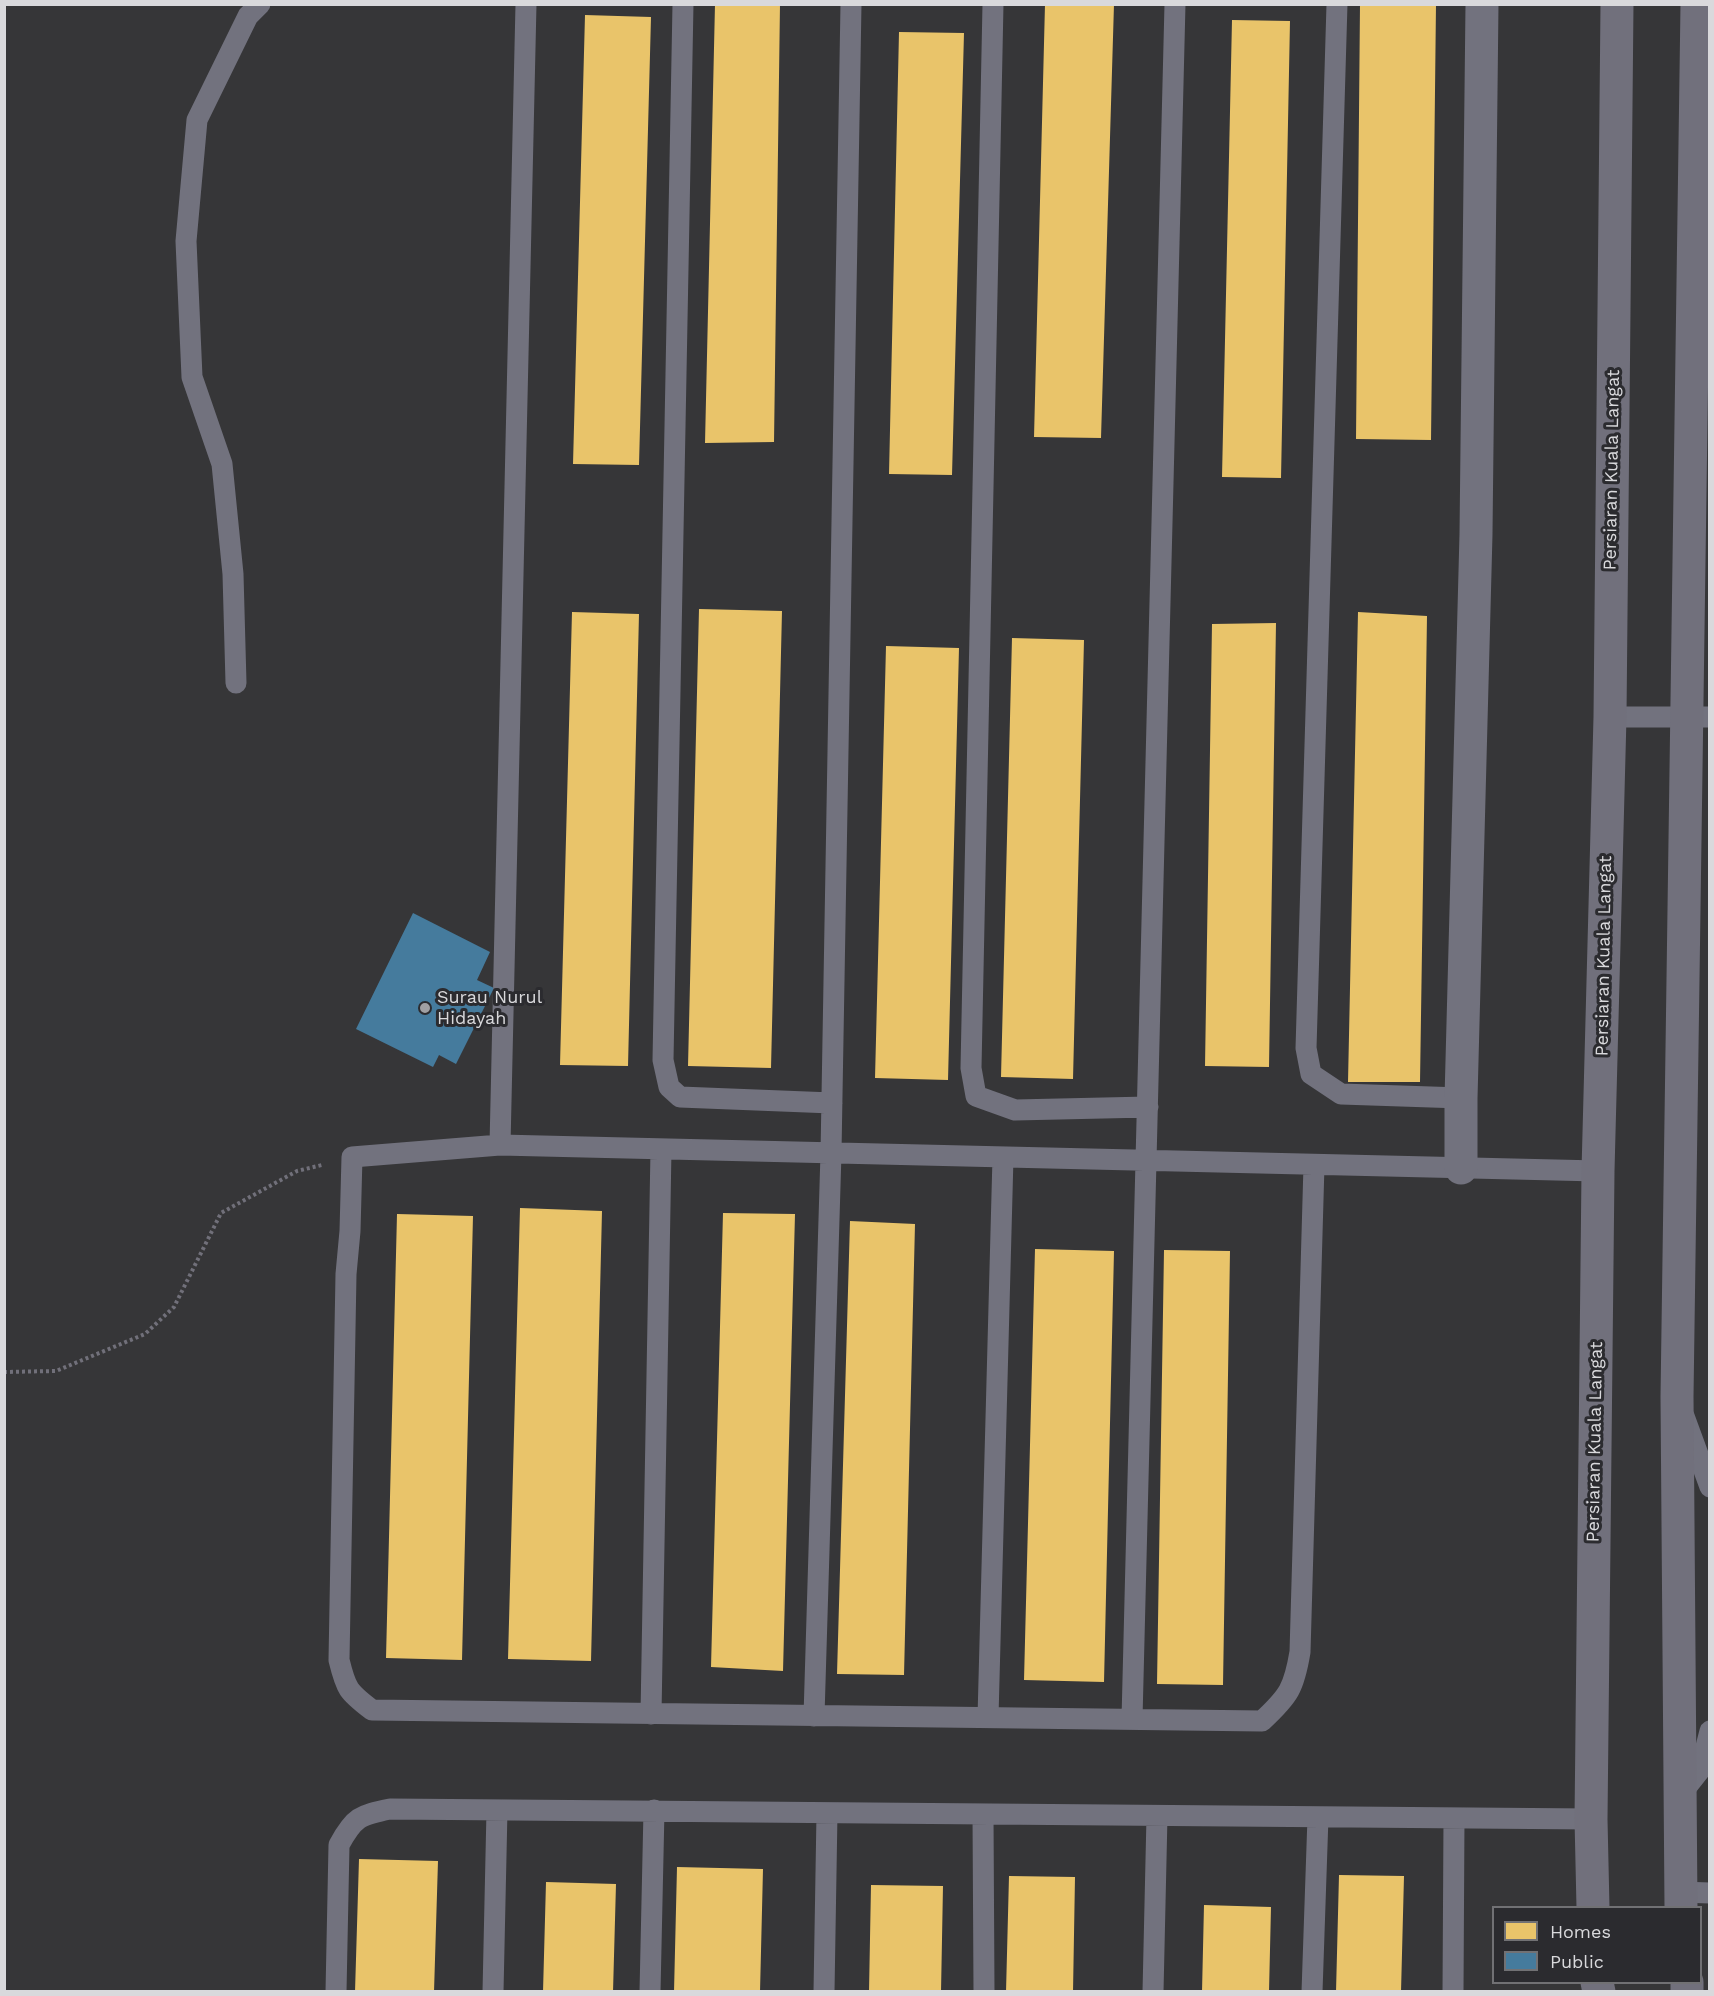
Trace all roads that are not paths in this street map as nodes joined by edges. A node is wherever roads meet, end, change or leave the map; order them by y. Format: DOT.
graph roads {
  1 [pos="260,4"];
  2 [pos="526,4"];
  3 [pos="683,4"];
  4 [pos="851,4"];
  5 [pos="993,4"];
  6 [pos="1175,4"];
  7 [pos="1337,4"];
  8 [pos="1482,4"];
  9 [pos="1617,4"];
  10 [pos="1697,4"];
  11 [pos="1689,588"];
  12 [pos="1710,662"];
  13 [pos="236,683"];
  14 [pos="1610,717"];
  15 [pos="1698,717"];
  16 [pos="1710,755"];
  17 [pos="1685,820"];
  18 [pos="1461,1098"];
  19 [pos="832,1102"];
  20 [pos="1148,1107"];
  21 [pos="500,1145"];
  22 [pos="661,1149"];
  23 [pos="831,1153"];
  24 [pos="1003,1157"];
  25 [pos="1147,1160"];
  26 [pos="1314,1165"];
  27 [pos="1461,1168"];
  28 [pos="1598,1171"];
  29 [pos="1677,1396"];
  30 [pos="1710,1487"];
  31 [pos="651,1714"];
  32 [pos="814,1716"];
  33 [pos="988,1717"];
  34 [pos="1132,1719"];
  35 [pos="1710,1731"];
  36 [pos="1681,1794"];
  37 [pos="496,1810"];
  38 [pos="654,1810"];
  39 [pos="827,1813"];
  40 [pos="983,1814"];
  41 [pos="1157,1816"];
  42 [pos="1318,1816"];
  43 [pos="1454,1818"];
  44 [pos="1591,1819"];
  45 [pos="1690,1898"];
  46 [pos="1593,1906"];
  47 [pos="336,1992"];
  48 [pos="493,1992"];
  49 [pos="650,1992"];
  50 [pos="824,1992"];
  51 [pos="984,1992"];
  52 [pos="1153,1992"];
  53 [pos="1312,1992"];
  54 [pos="1453,1992"];
  1 -- 13 [label="lane"];
  2 -- 21 [label="lane"];
  3 -- 19 [label="lane"];
  4 -- 19 [label="lane"];
  5 -- 20 [label="lane"];
  6 -- 20 [label="lane"];
  7 -- 18 [label="lane"];
  8 -- 18 [label="street"];
  9 -- 14 [label="main road, Persiaran Kuala Langat"];
  10 -- 11 [label="main road"];
  11 -- 12 [label="main road"];
  11 -- 15 [label="main road"];
  14 -- 15 [label="lane"];
  14 -- 28 [label="main road, Persiaran Kuala Langat"];
  15 -- 17 [label="main road"];
  16 -- 17 [label="main road"];
  17 -- 29 [label="main road"];
  18 -- 27 [label="street"];
  19 -- 23 [label="lane"];
  20 -- 25 [label="lane"];
  21 -- 22 [label="lane"];
  21 -- 31 [label="lane"];
  22 -- 23 [label="lane"];
  22 -- 31 [label="lane"];
  23 -- 24 [label="lane"];
  23 -- 32 [label="lane"];
  24 -- 25 [label="lane"];
  24 -- 33 [label="lane"];
  25 -- 26 [label="lane"];
  25 -- 34 [label="lane"];
  26 -- 27 [label="lane"];
  26 -- 34 [label="lane"];
  27 -- 28 [label="lane"];
  28 -- 44 [label="main road, Persiaran Kuala Langat"];
  29 -- 30 [label="lane"];
  29 -- 36 [label="main road"];
  31 -- 32 [label="lane"];
  32 -- 33 [label="lane"];
  33 -- 34 [label="lane"];
  35 -- 36 [label="lane"];
  36 -- 45 [label="main road"];
  37 -- 38 [label="lane"];
  37 -- 47 [label="lane"];
  37 -- 48 [label="lane"];
  38 -- 39 [label="lane"];
  38 -- 49 [label="lane"];
  39 -- 40 [label="lane"];
  39 -- 50 [label="lane"];
  40 -- 41 [label="lane"];
  40 -- 51 [label="lane"];
  41 -- 42 [label="lane"];
  41 -- 52 [label="lane"];
  42 -- 43 [label="lane"];
  42 -- 53 [label="lane"];
  43 -- 44 [label="lane"];
  43 -- 54 [label="lane"];
  44 -- 46 [label="main road, Persiaran Kuala Langat"];
}
